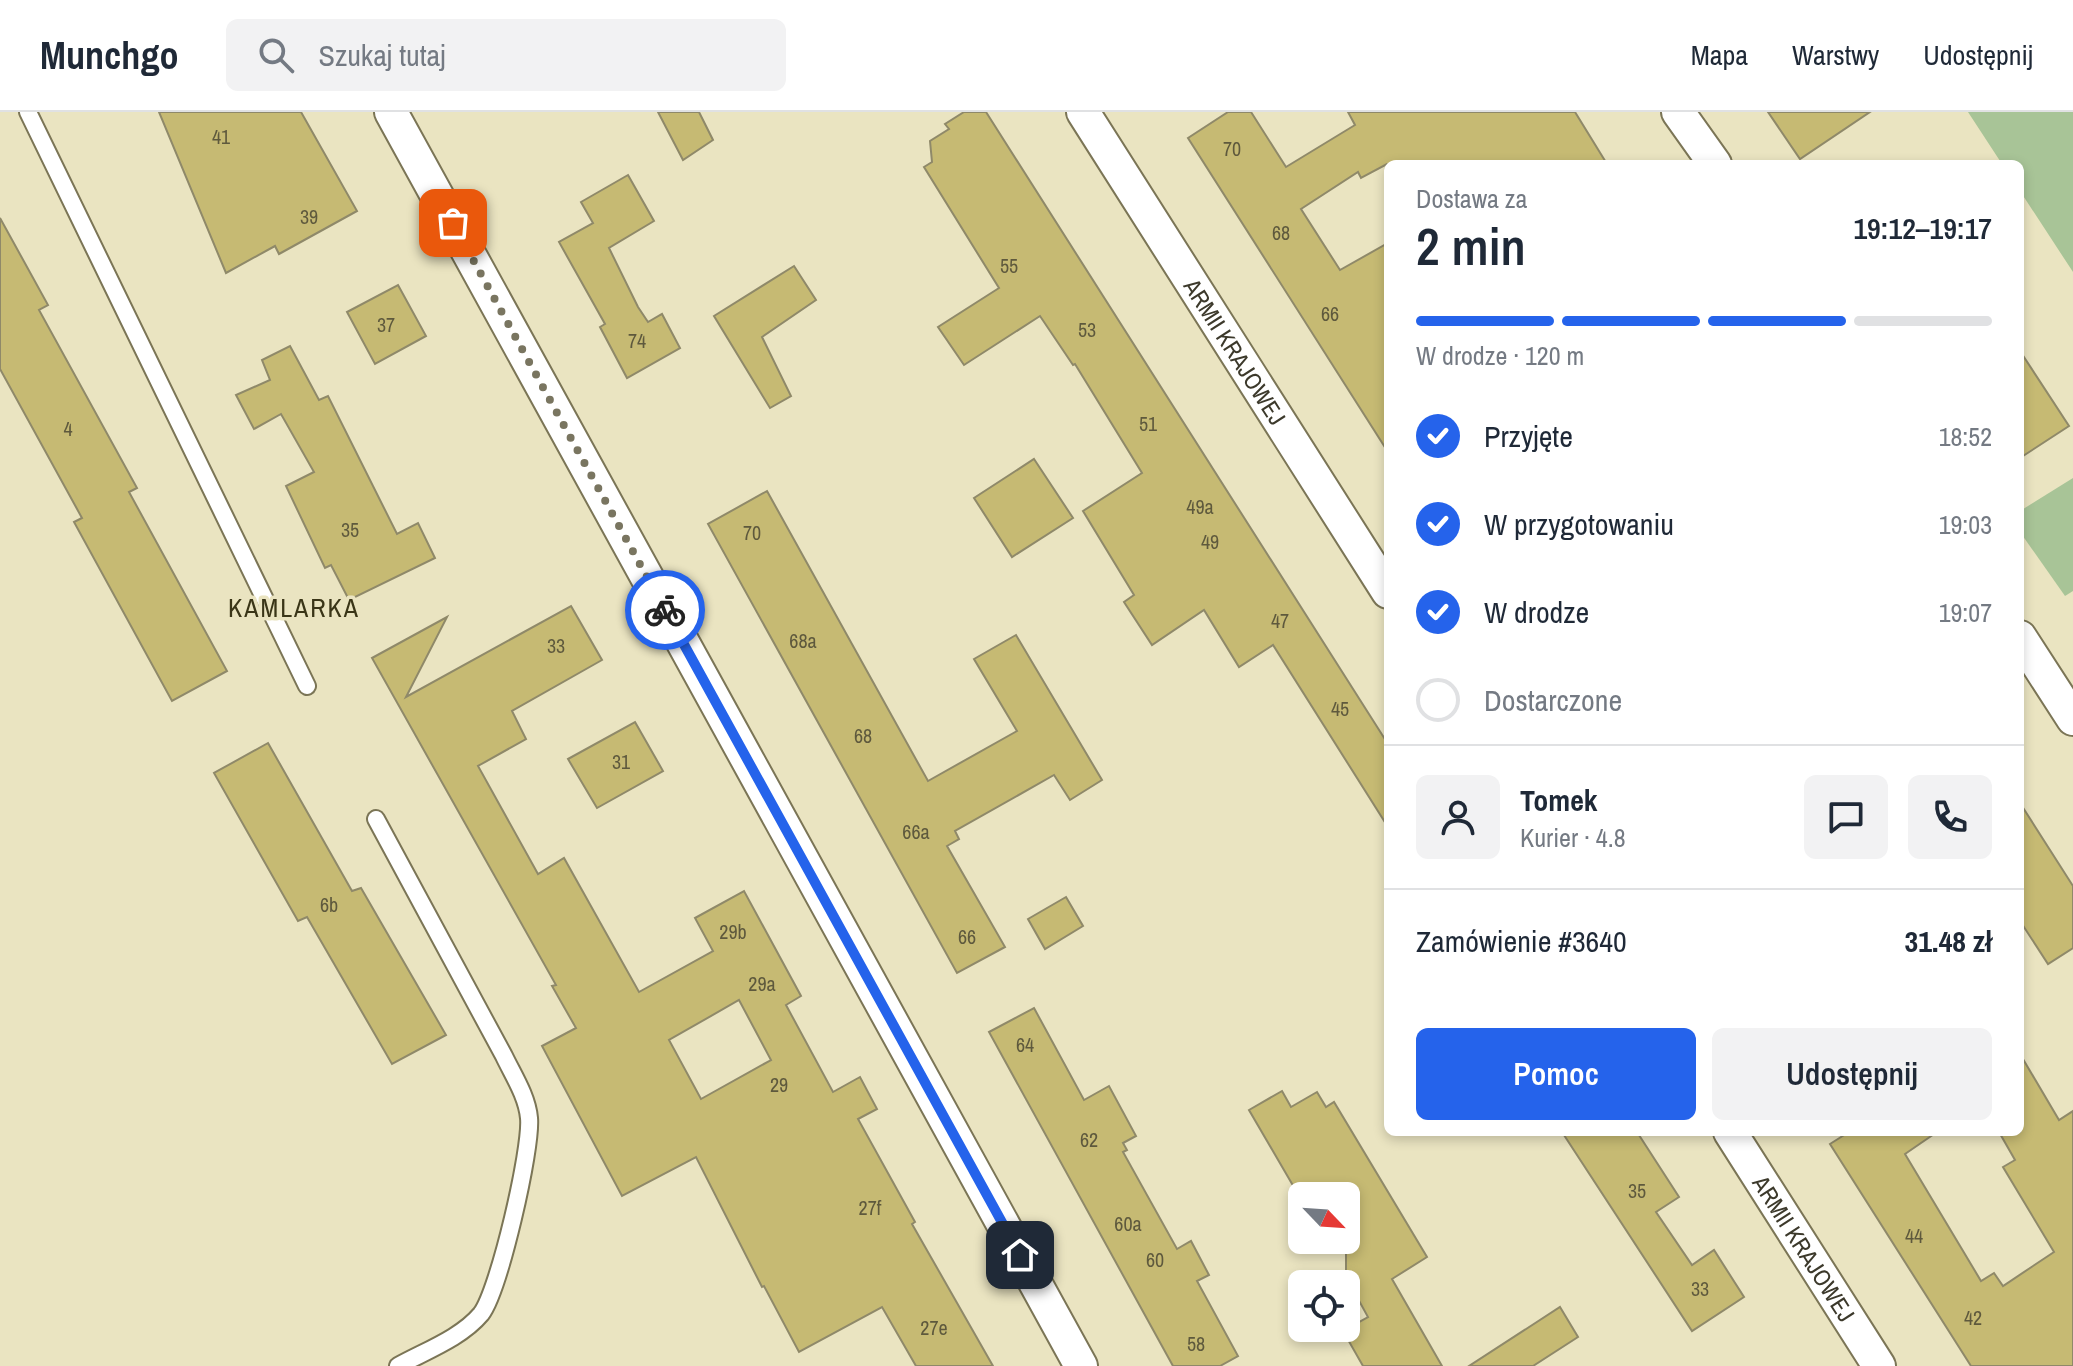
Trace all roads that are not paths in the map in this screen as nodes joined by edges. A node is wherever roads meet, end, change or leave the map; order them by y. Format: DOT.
graph roads {
  1 [pos="28,112"];
  2 [pos="391,112"];
  3 [pos="1083,112"];
  4 [pos="1678,112"];
  5 [pos="1712,160"];
  6 [pos="1384,586"];
  7 [pos="2024,643"];
  8 [pos="307,686"];
  9 [pos="2073,719"];
  10 [pos="376,819"];
  11 [pos="1733,1136"];
  12 [pos="398,1366"];
  13 [pos="1081,1366"];
  14 [pos="1879,1366"];
  1 -- 8 [label="lane"];
  2 -- 13 [label="street"];
  3 -- 6 [label="street, ARMII KRAJOWEJ"];
  4 -- 5 [label="street"];
  7 -- 9 [label="street"];
  10 -- 12 [label="lane"];
  11 -- 14 [label="street, ARMII KRAJOWEJ"];
}
